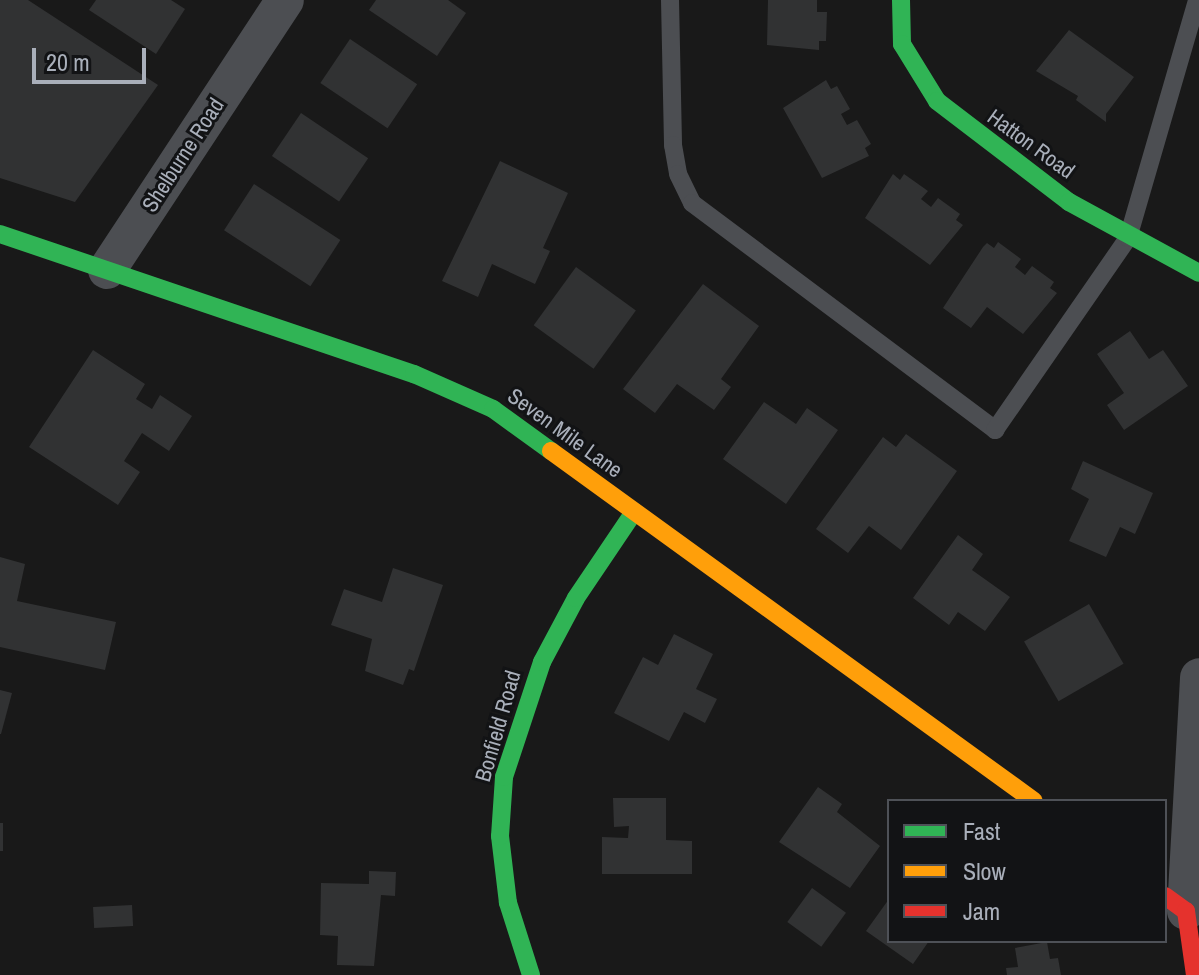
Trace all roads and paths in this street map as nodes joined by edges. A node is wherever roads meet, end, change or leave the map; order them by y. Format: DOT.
graph roads {
  1 [pos="285,0"];
  2 [pos="670,0"];
  3 [pos="901,0"];
  4 [pos="1197,0"];
  5 [pos="1,237"];
  6 [pos="1128,238"];
  7 [pos="107,270"];
  8 [pos="1199,273"];
  9 [pos="634,512"];
  10 [pos="1199,677"];
  11 [pos="1031,799"];
  12 [pos="1175,903"];
  13 [pos="531,975"];
  14 [pos="1195,975"];
  1 -- 7 [label="street, Shelburne Road"];
  2 -- 6 [label="lane"];
  3 -- 6 [label="street, Hatton Road"];
  4 -- 6 [label="lane"];
  5 -- 7 [label="street, Seven Mile Lane"];
  6 -- 8 [label="street, Hatton Road"];
  7 -- 9 [label="street, Seven Mile Lane"];
  9 -- 11 [label="street, Seven Mile Lane"];
  9 -- 13 [label="street, Bonfield Road"];
  10 -- 12 [label="street"];
  12 -- 14 [label="street"];
}
